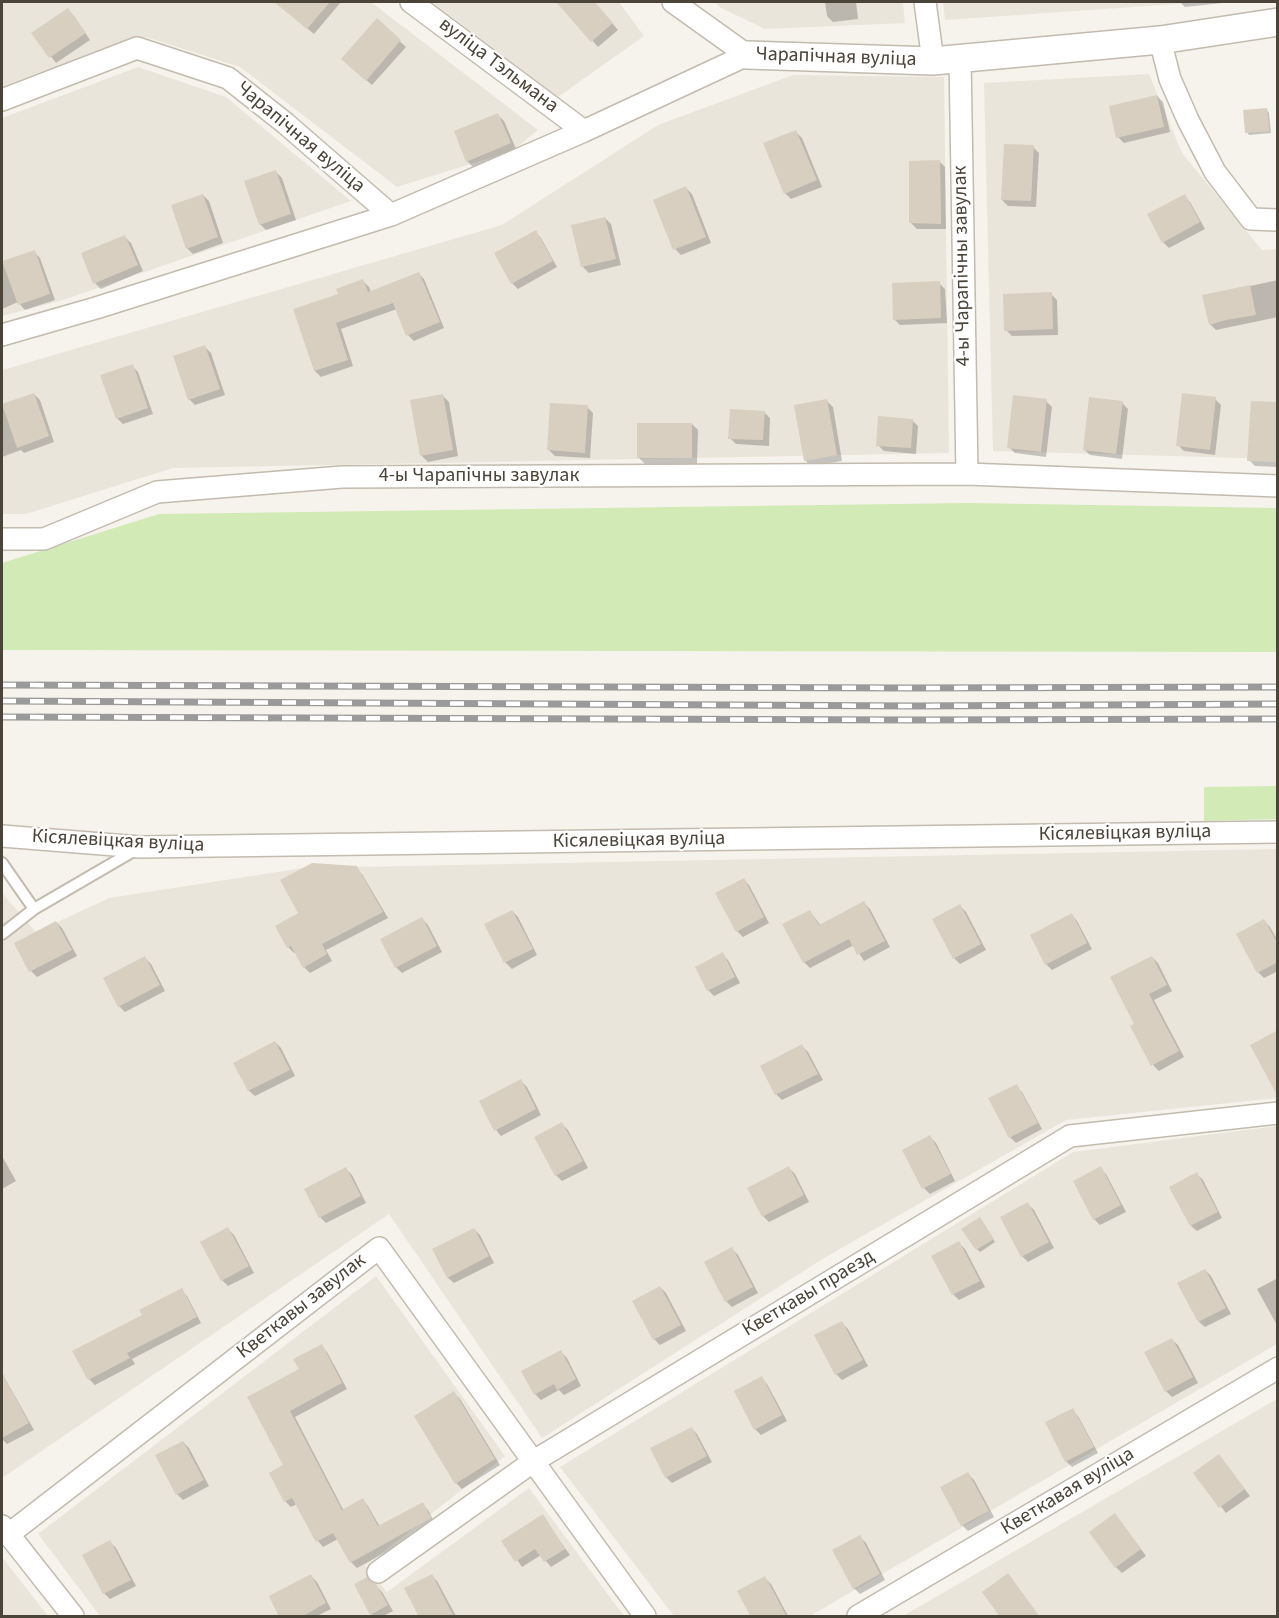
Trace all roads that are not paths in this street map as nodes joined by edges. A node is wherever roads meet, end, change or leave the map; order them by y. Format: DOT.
graph roads {
  1 [pos="411,2"];
  2 [pos="673,2"];
  3 [pos="925,2"];
  4 [pos="1278,22"];
  5 [pos="1160,40"];
  6 [pos="747,55"];
  7 [pos="960,58"];
  8 [pos="933,61"];
  9 [pos="2,100"];
  10 [pos="584,131"];
  11 [pos="391,215"];
  12 [pos="1278,220"];
  13 [pos="2,335"];
  14 [pos="967,474"];
  15 [pos="1278,486"];
  16 [pos="2,539"];
  17 [pos="1278,832"];
  18 [pos="2,836"];
  19 [pos="140,848"];
  20 [pos="2,863"];
  21 [pos="34,909"];
  22 [pos="2,934"];
  23 [pos="1278,1113"];
  24 [pos="1278,1368"];
  25 [pos="534,1461"];
  26 [pos="5,1530"];
  27 [pos="378,1572"];
  28 [pos="73,1617"];
  29 [pos="645,1617"];
  30 [pos="858,1617"];
  1 -- 10 [label="street, вуліца Тэльмана"];
  2 -- 6 [label="street"];
  3 -- 8 [label="street"];
  4 -- 5 [label="street, Чарапічная вуліца"];
  5 -- 7 [label="street, Чарапічная вуліца"];
  5 -- 12 [label="street"];
  6 -- 8 [label="street, Чарапічная вуліца"];
  6 -- 10 [label="street, Чарапічная вуліца"];
  7 -- 8 [label="street, Чарапічная вуліца"];
  7 -- 14 [label="street, 4-ы Чарапічны завулак"];
  9 -- 11 [label="street, Чарапічная вуліца"];
  10 -- 11 [label="street, Чарапічная вуліца"];
  11 -- 13 [label="street, Чарапічная вуліца"];
  14 -- 15 [label="street, 4-ы Чарапічны завулак"];
  14 -- 16 [label="street, 4-ы Чарапічны завулак"];
  17 -- 19 [label="street, Кісялевіцкая вуліца"];
  18 -- 19 [label="street, Кісялевіцкая вуліца"];
  19 -- 21 [label="lane"];
  20 -- 21 [label="lane"];
  21 -- 22 [label="lane"];
  23 -- 25 [label="street, Кветкавы праезд"];
  24 -- 30 [label="street, Кветкавая вуліца"];
  25 -- 26 [label="street, Кветкавы завулак"];
  25 -- 27 [label="street, Кветкавы праезд"];
  25 -- 29 [label="street, Кветкавы завулак"];
  26 -- 28 [label="street, Кветкавы завулак"];
}
